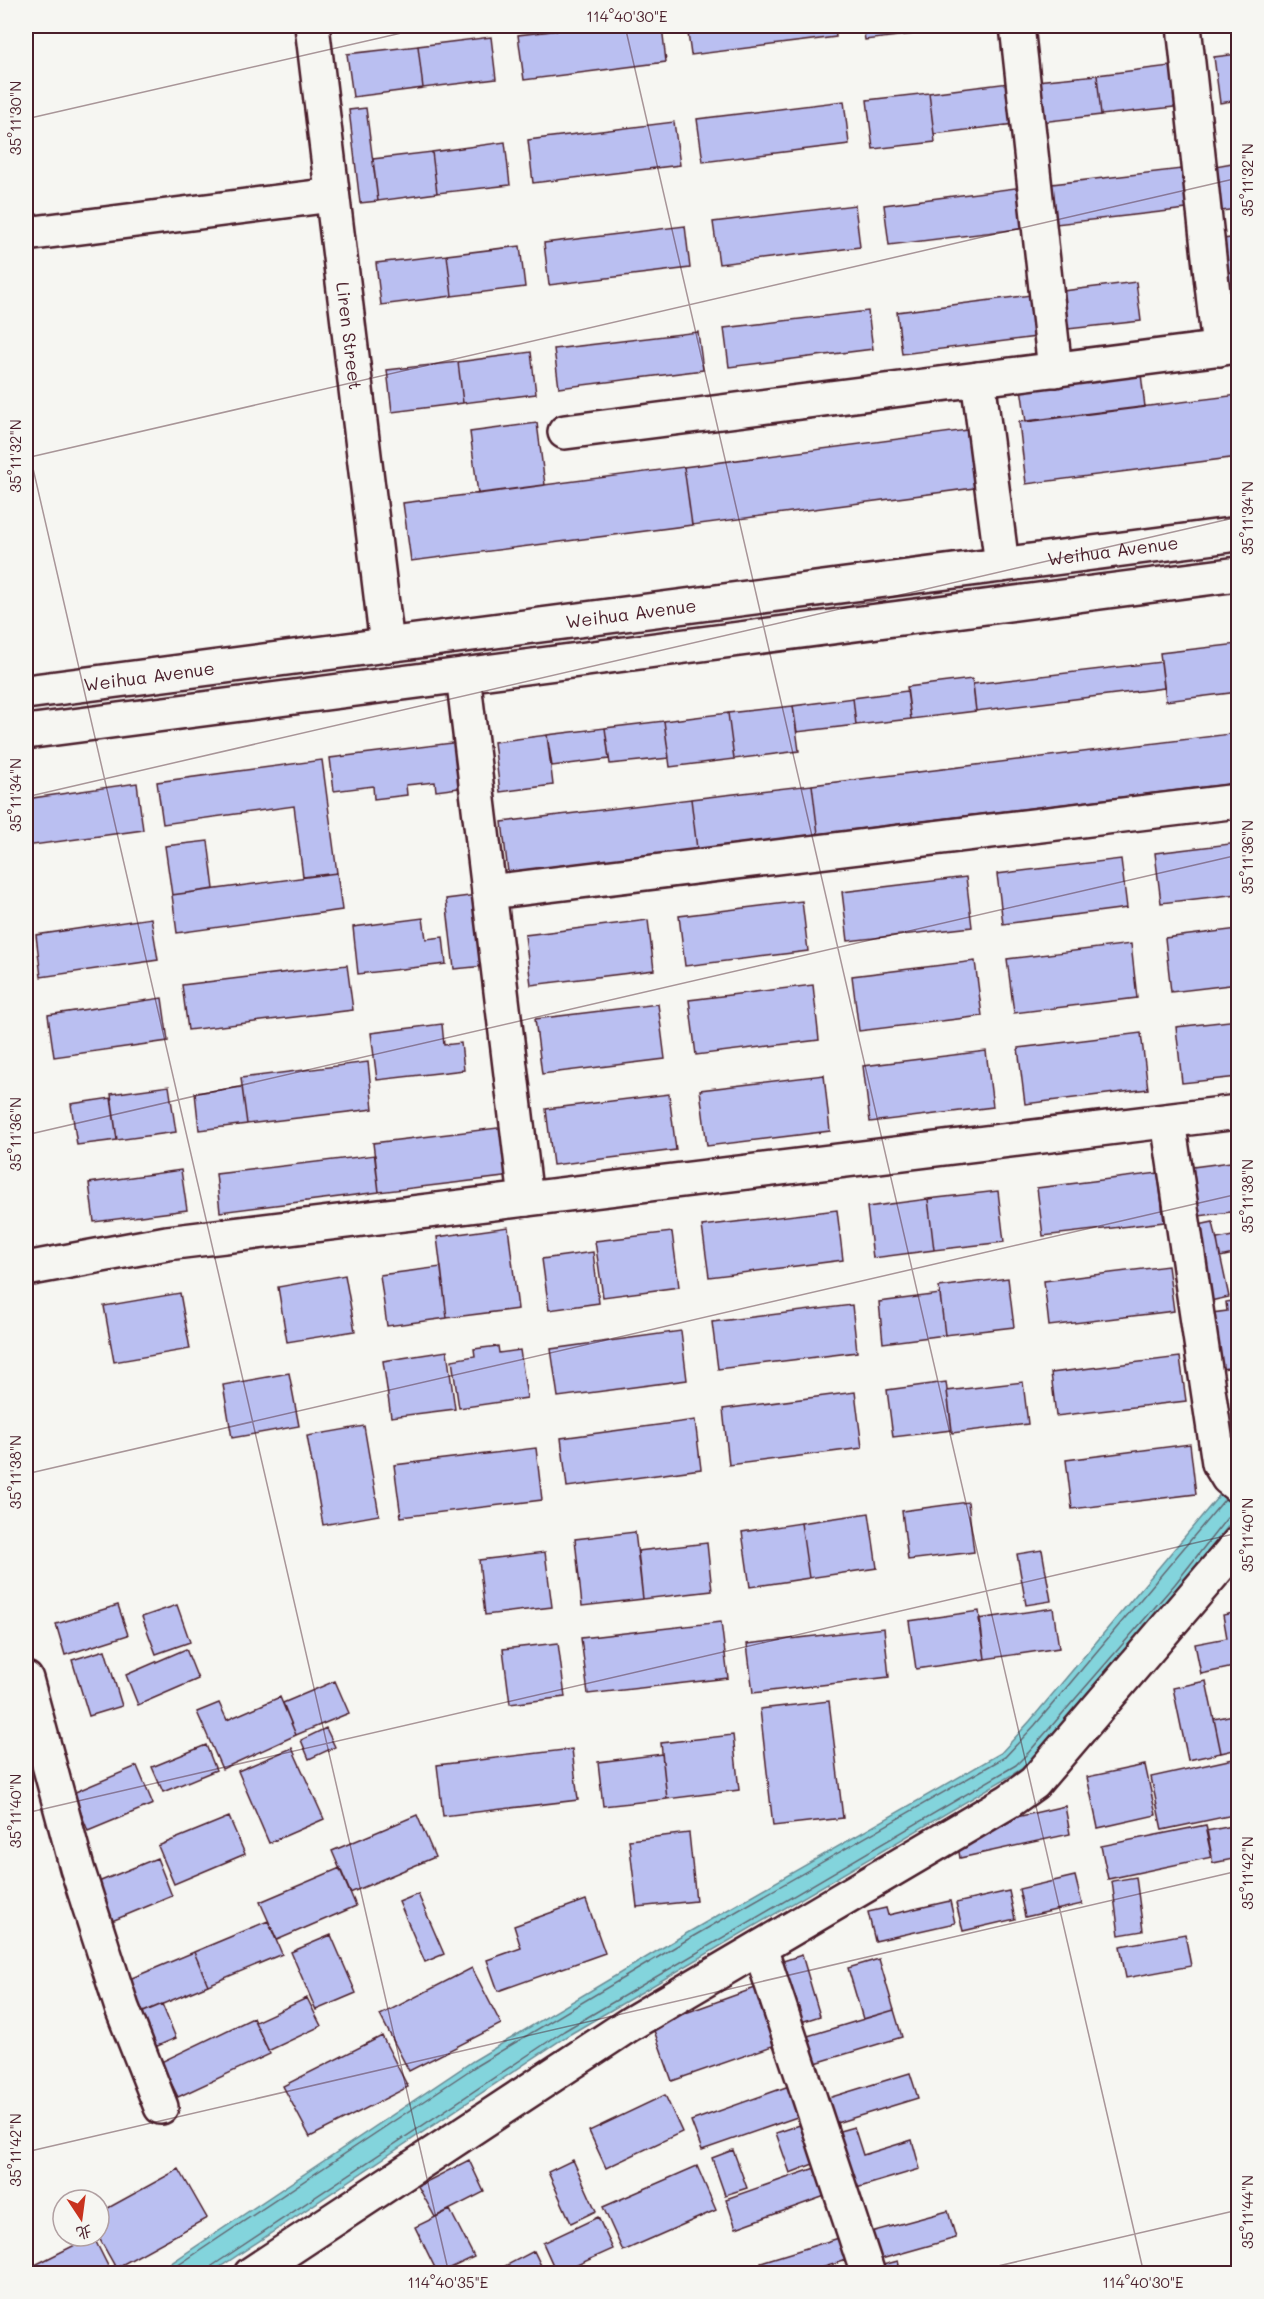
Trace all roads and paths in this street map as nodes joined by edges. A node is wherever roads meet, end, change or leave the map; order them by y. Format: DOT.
graph roads {
  1 [pos="312,26"];
  2 [pos="1017,26"];
  3 [pos="1184,26"];
  4 [pos="332,195"];
  5 [pos="26,234"];
  6 [pos="1229,348"];
  7 [pos="1055,370"];
  8 [pos="978,379"];
  9 [pos="565,432"];
  10 [pos="1239,534"];
  11 [pos="1002,565"];
  12 [pos="1239,574"];
  13 [pos="387,645"];
  14 [pos="463,675"];
  15 [pos="26,692"];
  16 [pos="26,732"];
  17 [pos="1239,801"];
  18 [pos="489,892"];
  19 [pos="1239,1112"];
  20 [pos="1168,1121"];
  21 [pos="526,1199"];
  22 [pos="26,1269"];
  23 [pos="1234,1482"];
  24 [pos="1239,1544"];
  25 [pos="26,1679"];
  26 [pos="760,1948"];
  27 [pos="161,2107"];
  28 [pos="251,2274"];
  29 [pos="868,2274"];
  1 -- 4 [label="street, Liren Street"];
  2 -- 7 [label="street"];
  3 -- 6 [label="street"];
  4 -- 5 [label="street"];
  4 -- 13 [label="street, Liren Street"];
  6 -- 7 [label="street"];
  7 -- 8 [label="street"];
  8 -- 9 [label="street"];
  8 -- 11 [label="street"];
  10 -- 11 [label="street, Weihua Avenue"];
  11 -- 13 [label="street, Weihua Avenue"];
  12 -- 14 [label="street"];
  13 -- 15 [label="street, Weihua Avenue"];
  14 -- 16 [label="street"];
  14 -- 18 [label="street"];
  17 -- 18 [label="street"];
  18 -- 21 [label="street"];
  19 -- 20 [label="street"];
  20 -- 21 [label="street"];
  20 -- 23 [label="street"];
  21 -- 22 [label="street"];
  24 -- 26 [label="street"];
  25 -- 27 [label="street"];
  26 -- 28 [label="street"];
  26 -- 29 [label="street"];
}
